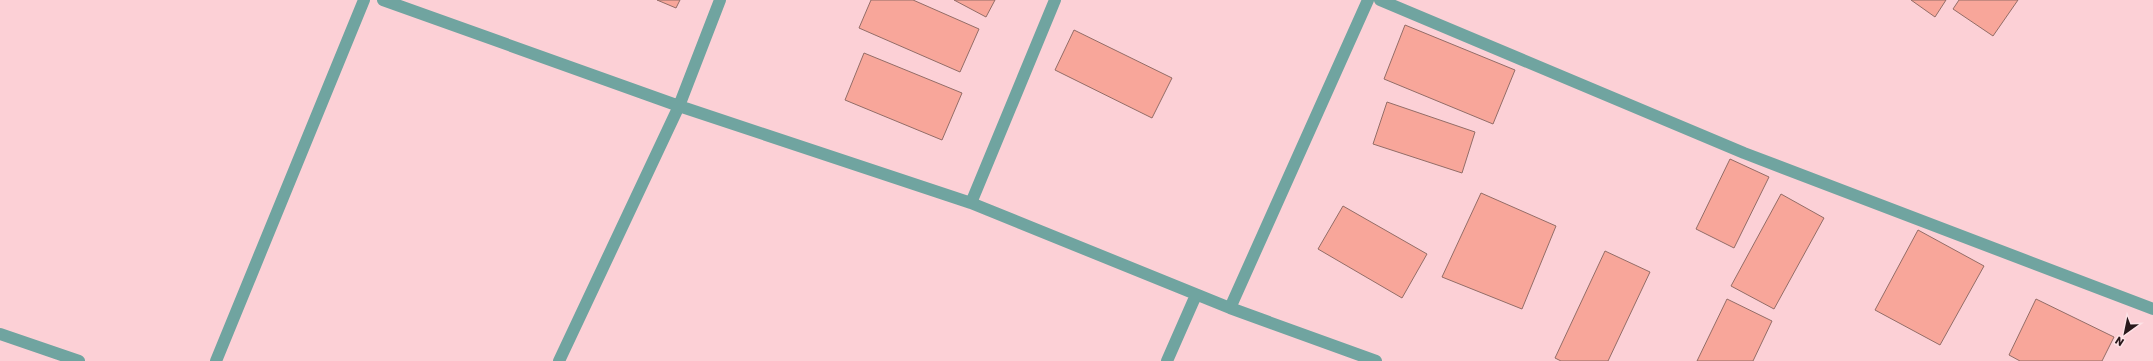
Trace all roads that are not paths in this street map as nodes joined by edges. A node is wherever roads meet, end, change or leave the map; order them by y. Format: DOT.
graph roads {
  1 [pos="364,0"];
  2 [pos="383,0"];
  3 [pos="720,0"];
  4 [pos="1055,0"];
  5 [pos="1368,0"];
  6 [pos="1380,0"];
  7 [pos="680,106"];
  8 [pos="971,203"];
  9 [pos="1196,294"];
  10 [pos="1230,308"];
  11 [pos="2153,309"];
  12 [pos="0,334"];
  13 [pos="79,361"];
  14 [pos="216,361"];
  15 [pos="559,361"];
  16 [pos="1167,361"];
  17 [pos="1376,361"];
  1 -- 14 [label="street"];
  2 -- 7 [label="street"];
  3 -- 7 [label="street"];
  4 -- 8 [label="street"];
  5 -- 10 [label="street"];
  6 -- 11 [label="street"];
  7 -- 8 [label="street"];
  7 -- 15 [label="street"];
  8 -- 9 [label="street"];
  9 -- 10 [label="street"];
  9 -- 16 [label="street"];
  10 -- 17 [label="street"];
  12 -- 13 [label="street"];
}
